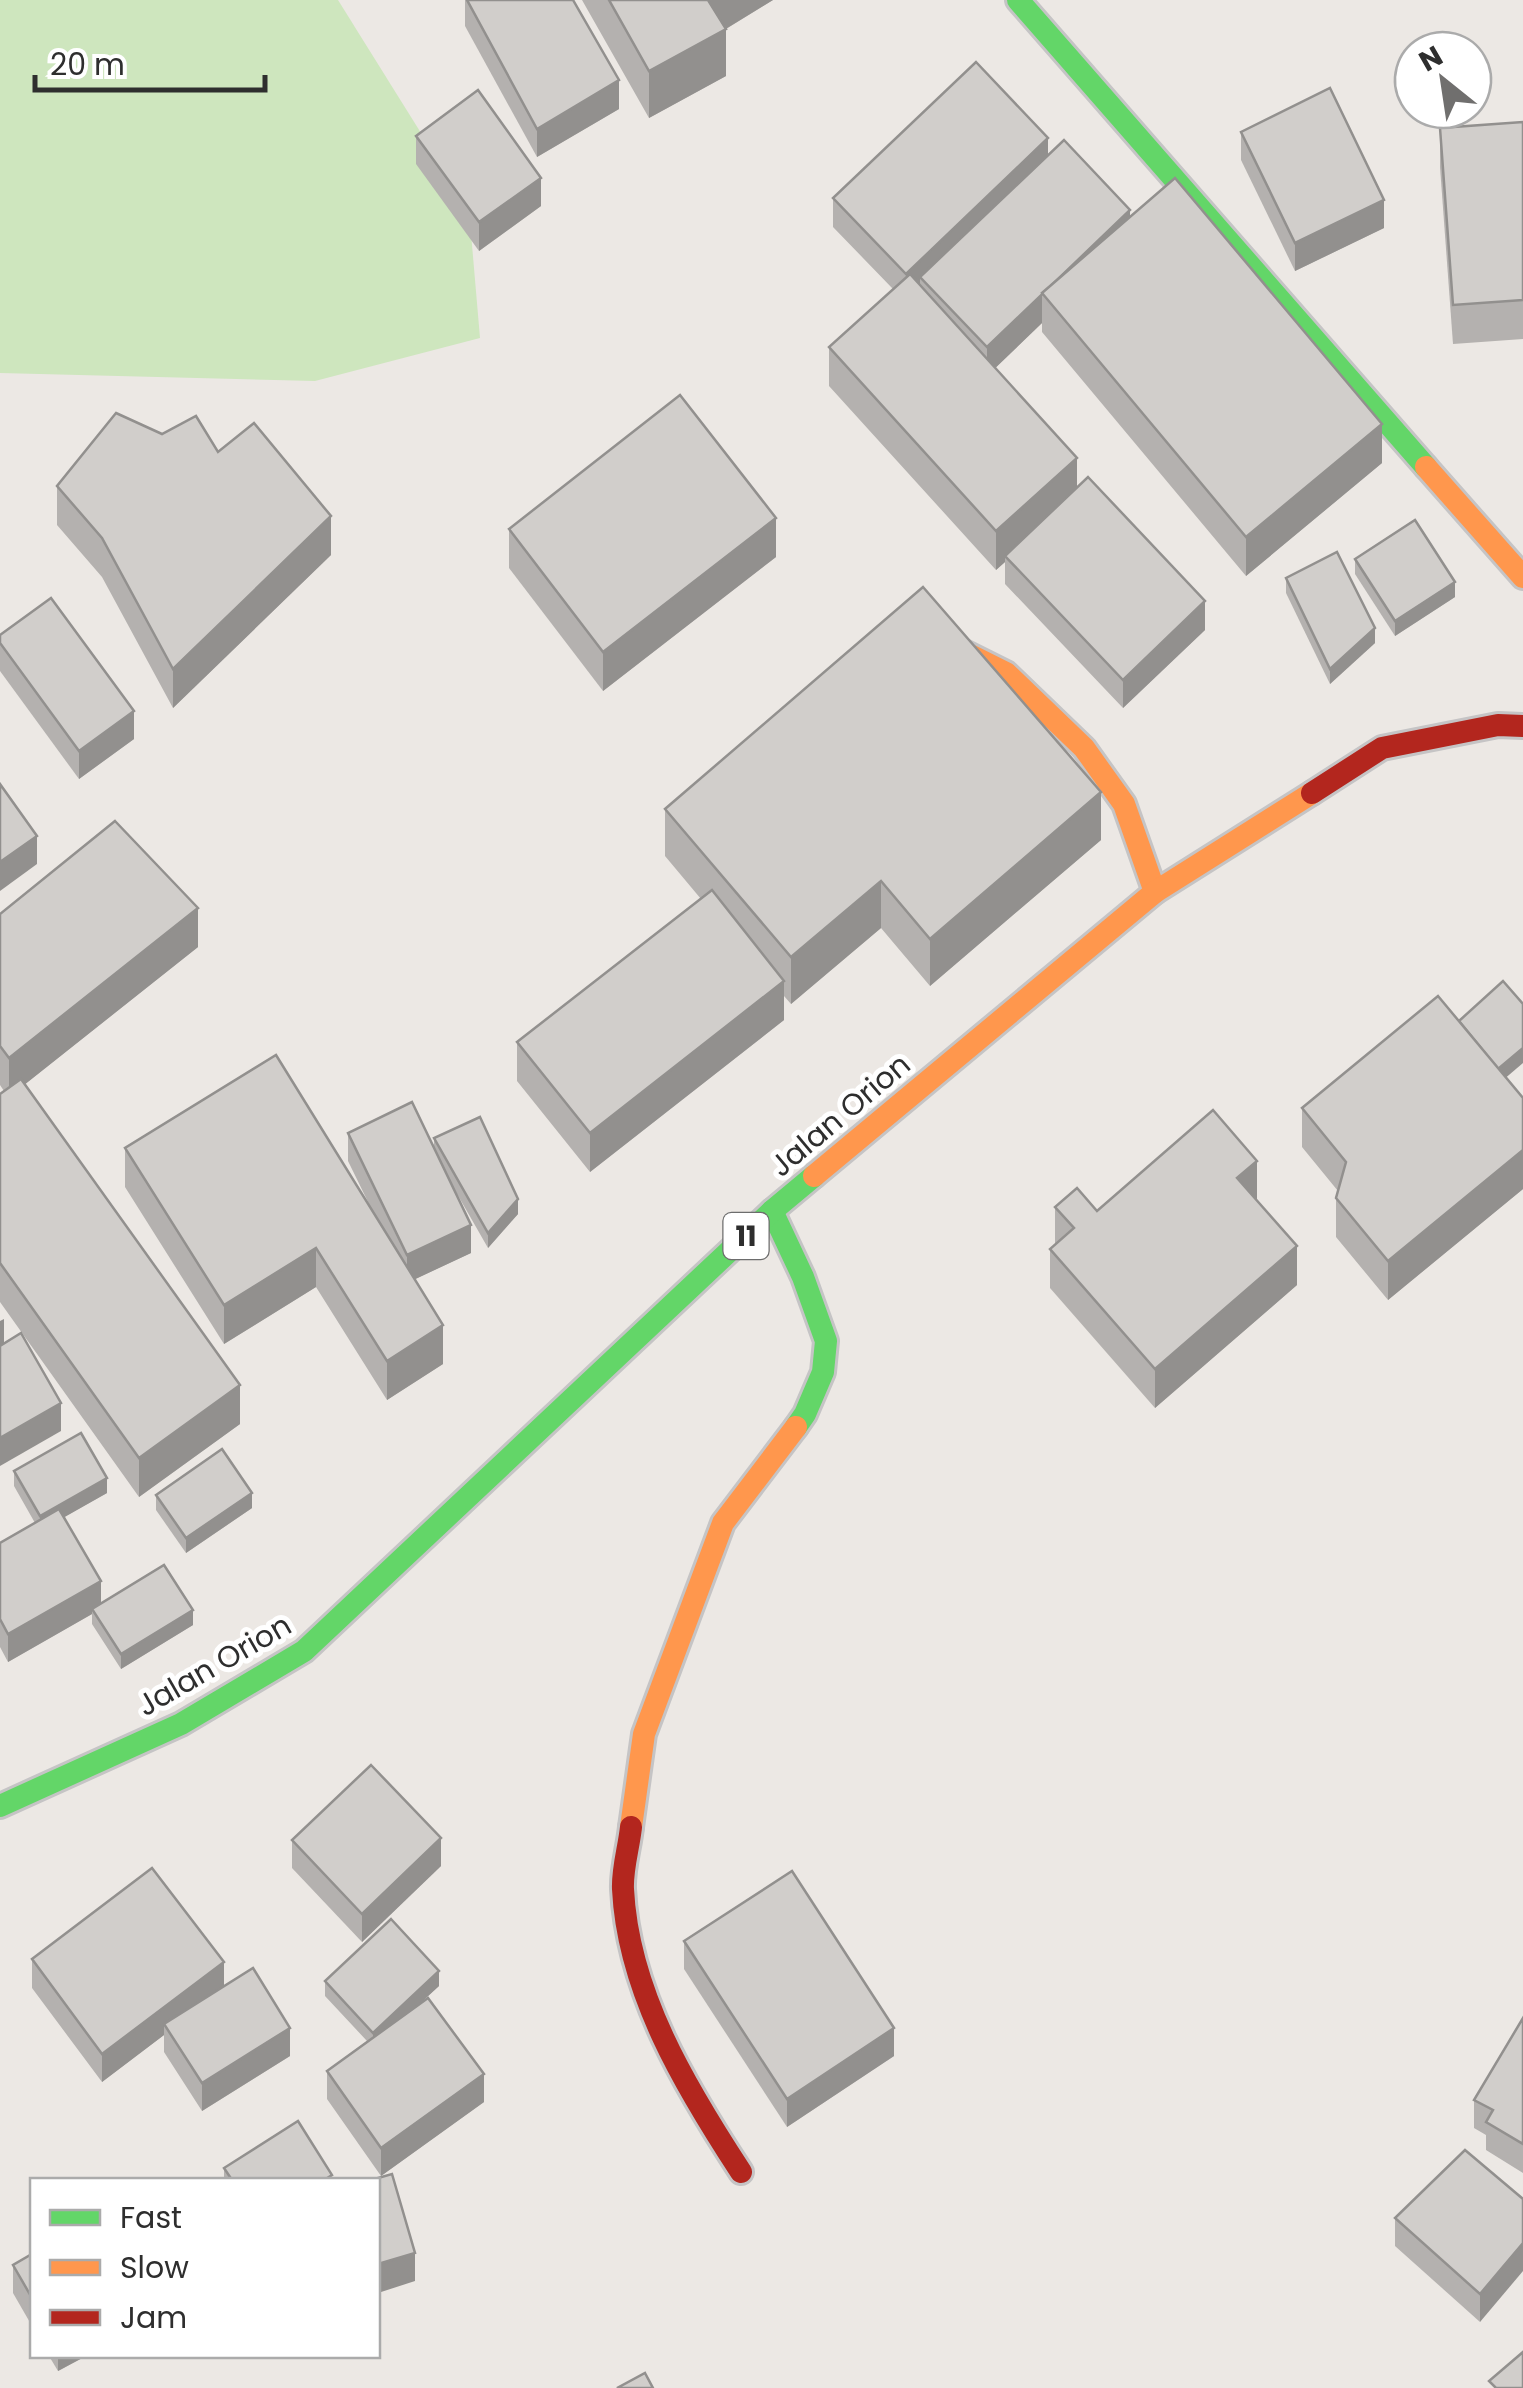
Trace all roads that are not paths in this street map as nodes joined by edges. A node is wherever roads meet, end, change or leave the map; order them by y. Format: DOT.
graph roads {
  1 [pos="1018,0"];
  2 [pos="1523,577"];
  3 [pos="936,638"];
  4 [pos="1523,726"];
  5 [pos="1154,892"];
  6 [pos="772,1212"];
  7 [pos="0,1806"];
  8 [pos="741,2172"];
  1 -- 2 [label="main road"];
  3 -- 5 [label="main road"];
  4 -- 5 [label="main road, Jalan Orion / 11"];
  5 -- 6 [label="main road, Jalan Orion / 11"];
  6 -- 7 [label="main road, Jalan Orion / 11"];
  6 -- 8 [label="main road"];
}
